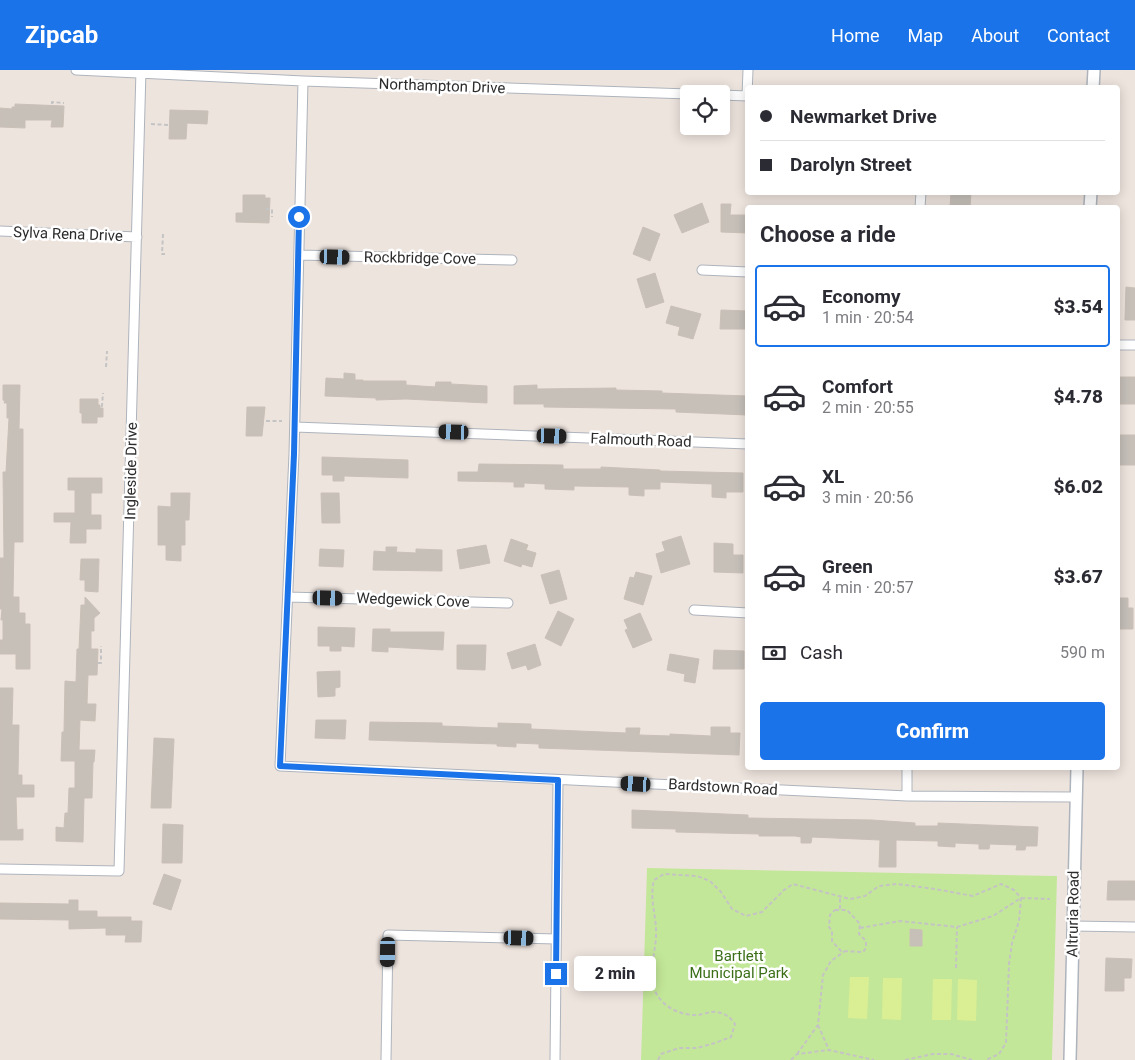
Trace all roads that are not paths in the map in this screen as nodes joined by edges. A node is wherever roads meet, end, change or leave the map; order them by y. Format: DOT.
graph roads {
  1 [pos="76,70"];
  2 [pos="748,70"];
  3 [pos="1094,70"];
  4 [pos="141,71"];
  5 [pos="303,81"];
  6 [pos="747,85"];
  7 [pos="1093,85"];
  8 [pos="680,94"];
  9 [pos="730,95"];
  10 [pos="745,96"];
  11 [pos="0,231"];
  12 [pos="137,236"];
  13 [pos="299,255"];
  14 [pos="512,260"];
  15 [pos="702,270"];
  16 [pos="745,272"];
  17 [pos="1120,345"];
  18 [pos="1135,345"];
  19 [pos="295,427"];
  20 [pos="745,444"];
  21 [pos="288,596"];
  22 [pos="508,603"];
  23 [pos="694,610"];
  24 [pos="745,613"];
  25 [pos="907,770"];
  26 [pos="1077,770"];
  27 [pos="558,780"];
  28 [pos="907,796"];
  29 [pos="1076,797"];
  30 [pos="0,869"];
  31 [pos="1073,926"];
  32 [pos="1135,927"];
  33 [pos="556,939"];
  34 [pos="386,1060"];
  35 [pos="554,1060"];
  36 [pos="1070,1060"];
  1 -- 4 [label="street, Northampton Drive"];
  2 -- 6 [label="street"];
  3 -- 7 [label="street"];
  4 -- 5 [label="street, Northampton Drive"];
  4 -- 12 [label="street, Ingleside Drive"];
  5 -- 8 [label="street, Northampton Drive"];
  5 -- 13 [label="street"];
  9 -- 10 [label="street"];
  11 -- 12 [label="street, Sylva Rena Drive"];
  12 -- 30 [label="street, Ingleside Drive"];
  13 -- 14 [label="street, Rockbridge Cove"];
  13 -- 19 [label="street"];
  15 -- 16 [label="street"];
  17 -- 18 [label="street"];
  19 -- 20 [label="street, Falmouth Road"];
  19 -- 21 [label="street"];
  21 -- 22 [label="street, Wedgewick Cove"];
  21 -- 27 [label="street, Bardstown Road"];
  23 -- 24 [label="street"];
  25 -- 28 [label="street"];
  26 -- 29 [label="street, Altruria Road"];
  27 -- 28 [label="street, Bardstown Road"];
  27 -- 33 [label="street"];
  28 -- 29 [label="street, Bardstown Road"];
  29 -- 31 [label="street, Altruria Road"];
  31 -- 32 [label="street"];
  31 -- 36 [label="street, Altruria Road"];
  33 -- 34 [label="street"];
  33 -- 35 [label="street"];
}
